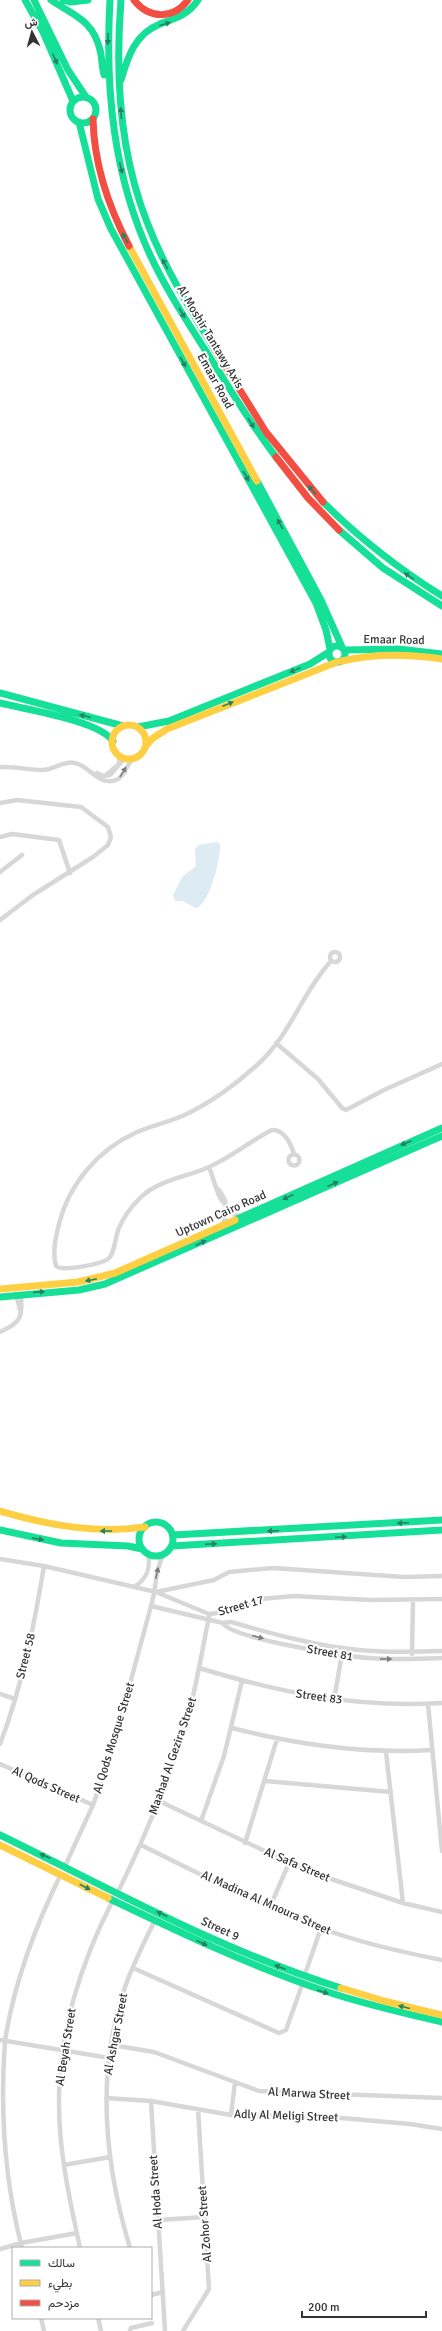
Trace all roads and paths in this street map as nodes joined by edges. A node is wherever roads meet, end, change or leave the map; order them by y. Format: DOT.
graph roads {
  1 [pos="25,0"];
  2 [pos="34,0"];
  3 [pos="51,0"];
  4 [pos="63,0"];
  5 [pos="88,0"];
  6 [pos="110,0"];
  7 [pos="121,0"];
  8 [pos="134,0"];
  9 [pos="188,0"];
  10 [pos="198,0"];
  11 [pos="109,82"];
  12 [pos="119,85"];
  13 [pos="86,97"];
  14 [pos="73,102"];
  15 [pos="93,118"];
  16 [pos="79,122"];
  17 [pos="442,596"];
  18 [pos="442,606"];
  19 [pos="343,648"];
  20 [pos="330,650"];
  21 [pos="442,654"];
  22 [pos="442,660"];
  23 [pos="339,662"];
  24 [pos="0,693"];
  25 [pos="38,702"];
  26 [pos="0,703"];
  27 [pos="35,711"];
  28 [pos="123,726"];
  29 [pos="138,727"];
  30 [pos="113,741"];
  31 [pos="145,747"];
  32 [pos="122,756"];
  33 [pos="135,757"];
  34 [pos="0,766"];
  35 [pos="106,775"];
  36 [pos="108,781"];
  37 [pos="0,803"];
  38 [pos="0,837"];
  39 [pos="22,855"];
  40 [pos="0,872"];
  41 [pos="70,873"];
  42 [pos="0,920"];
  43 [pos="331,961"];
  44 [pos="276,1043"];
  45 [pos="442,1064"];
  46 [pos="442,1128"];
  47 [pos="442,1136"];
  48 [pos="294,1154"];
  49 [pos="370,1159"];
  50 [pos="209,1167"];
  51 [pos="354,1174"];
  52 [pos="317,1184"];
  53 [pos="299,1200"];
  54 [pos="227,1210"];
  55 [pos="241,1217"];
  56 [pos="223,1225"];
  57 [pos="187,1242"];
  58 [pos="170,1257"];
  59 [pos="141,1262"];
  60 [pos="105,1284"];
  61 [pos="60,1287"];
  62 [pos="0,1289"];
  63 [pos="18,1294"];
  64 [pos="0,1297"];
  65 [pos="0,1332"];
  66 [pos="0,1511"];
  67 [pos="442,1520"];
  68 [pos="145,1527"];
  69 [pos="0,1530"];
  70 [pos="442,1530"];
  71 [pos="173,1535"];
  72 [pos="172,1546"];
  73 [pos="142,1549"];
  74 [pos="148,1554"];
  75 [pos="164,1554"];
  76 [pos="0,1559"];
  77 [pos="44,1566"];
  78 [pos="442,1576"];
  79 [pos="134,1587"];
  80 [pos="156,1592"];
  81 [pos="442,1599"];
  82 [pos="413,1600"];
  83 [pos="151,1606"];
  84 [pos="209,1614"];
  85 [pos="208,1620"];
  86 [pos="223,1623"];
  87 [pos="343,1648"];
  88 [pos="442,1651"];
  89 [pos="412,1652"];
  90 [pos="341,1656"];
  91 [pos="442,1658"];
  92 [pos="412,1659"];
  93 [pos="199,1668"];
  94 [pos="242,1681"];
  95 [pos="0,1694"];
  96 [pos="15,1699"];
  97 [pos="334,1700"];
  98 [pos="442,1703"];
  99 [pos="428,1704"];
  100 [pos="232,1728"];
  101 [pos="277,1739"];
  102 [pos="0,1744"];
  103 [pos="432,1750"];
  104 [pos="386,1752"];
  105 [pos="0,1764"];
  106 [pos="265,1781"];
  107 [pos="391,1792"];
  108 [pos="159,1801"];
  109 [pos="93,1805"];
  110 [pos="201,1820"];
  111 [pos="0,1835"];
  112 [pos="245,1843"];
  113 [pos="0,1845"];
  114 [pos="141,1845"];
  115 [pos="442,1851"];
  116 [pos="289,1863"];
  117 [pos="65,1866"];
  118 [pos="61,1874"];
  119 [pos="118,1892"];
  120 [pos="113,1900"];
  121 [pos="403,1903"];
  122 [pos="270,1907"];
  123 [pos="442,1912"];
  124 [pos="155,1920"];
  125 [pos="321,1928"];
  126 [pos="442,1960"];
  127 [pos="133,1968"];
  128 [pos="304,1977"];
  129 [pos="302,1985"];
  130 [pos="442,2014"];
  131 [pos="442,2022"];
  132 [pos="2,2041"];
  133 [pos="112,2046"];
  134 [pos="64,2051"];
  135 [pos="110,2058"];
  136 [pos="235,2082"];
  137 [pos="106,2098"];
  138 [pos="442,2098"];
  139 [pos="151,2101"];
  140 [pos="198,2109"];
  141 [pos="231,2116"];
  142 [pos="442,2129"];
  143 [pos="110,2157"];
  144 [pos="64,2165"];
  145 [pos="0,2172"];
  146 [pos="6,2172"];
  147 [pos="205,2217"];
  148 [pos="158,2220"];
  149 [pos="76,2233"];
  150 [pos="21,2245"];
  151 [pos="80,2247"];
  152 [pos="130,2247"];
  153 [pos="0,2249"];
  154 [pos="163,2292"];
  155 [pos="152,2295"];
  156 [pos="41,2319"];
  157 [pos="98,2319"];
  158 [pos="152,2323"];
  159 [pos="44,2331"];
  160 [pos="101,2331"];
  161 [pos="130,2331"];
  162 [pos="165,2331"];
  163 [pos="183,2331"];
  1 -- 14 [label="main road, one-way"];
  2 -- 13 [label="main road"];
  3 -- 11 [label="main road"];
  4 -- 5 [label="main road"];
  6 -- 11 [label="main road, Al Moshir Tantawy Axis, one-way"];
  7 -- 12 [label="main road, Al Moshir Tantawy Axis"];
  8 -- 9 [label="main road"];
  12 -- 10 [label="main road, one-way"];
  11 -- 18 [label="main road, Al Moshir Tantawy Axis, one-way"];
  17 -- 12 [label="main road, Al Moshir Tantawy Axis, one-way"];
  13 -- 14 [label="main road"];
  13 -- 15 [label="main road"];
  14 -- 16 [label="main road"];
  15 -- 16 [label="main road"];
  19 -- 15 [label="main road, Emaar Road, one-way"];
  16 -- 20 [label="main road, Emaar Road, one-way"];
  19 -- 20 [label="main road"];
  19 -- 21 [label="main road, Emaar Road"];
  19 -- 23 [label="main road"];
  20 -- 23 [label="main road"];
  20 -- 29 [label="main road, one-way"];
  22 -- 23 [label="main road, Emaar Road"];
  31 -- 23 [label="main road, Emaar Road, one-way"];
  24 -- 25 [label="main road"];
  25 -- 27 [label="main road"];
  28 -- 25 [label="main road, one-way"];
  26 -- 27 [label="main road"];
  27 -- 30 [label="main road"];
  28 -- 29 [label="main road"];
  28 -- 30 [label="main road"];
  29 -- 31 [label="main road"];
  30 -- 32 [label="main road"];
  31 -- 33 [label="main road"];
  32 -- 33 [label="main road"];
  32 -- 35 [label="street"];
  36 -- 33 [label="street, one-way"];
  34 -- 35 [label="street"];
  34 -- 36 [label="street"];
  35 -- 36 [label="street"];
  37 -- 41 [label="street"];
  38 -- 41 [label="street"];
  39 -- 40 [label="street"];
  41 -- 42 [label="street"];
  43 -- 44 [label="street"];
  44 -- 45 [label="street"];
  44 -- 50 [label="street"];
  46 -- 49 [label="main road, Uptown Cairo Road, one-way"];
  47 -- 51 [label="main road, Uptown Cairo Road"];
  48 -- 50 [label="street"];
  49 -- 51 [label="main road"];
  49 -- 52 [label="main road, Uptown Cairo Road"];
  50 -- 54 [label="street"];
  53 -- 51 [label="main road, Uptown Cairo Road, one-way"];
  52 -- 53 [label="main road"];
  52 -- 55 [label="main road, Uptown Cairo Road, one-way"];
  58 -- 53 [label="main road, Uptown Cairo Road, one-way"];
  54 -- 55 [label="street"];
  54 -- 56 [label="street"];
  55 -- 56 [label="main road, Uptown Cairo Road"];
  56 -- 57 [label="main road, Uptown Cairo Road"];
  57 -- 58 [label="main road"];
  57 -- 59 [label="main road, Uptown Cairo Road"];
  58 -- 60 [label="main road, Uptown Cairo Road"];
  59 -- 60 [label="main road"];
  59 -- 61 [label="main road, Uptown Cairo Road, one-way"];
  60 -- 61 [label="main road, Uptown Cairo Road"];
  61 -- 62 [label="main road, Uptown Cairo Road"];
  63 -- 61 [label="main road, Uptown Cairo Road, one-way"];
  63 -- 64 [label="main road, Uptown Cairo Road"];
  63 -- 65 [label="street"];
  68 -- 66 [label="main road, one-way"];
  67 -- 71 [label="main road, one-way"];
  68 -- 71 [label="main road"];
  68 -- 73 [label="main road"];
  69 -- 73 [label="main road, one-way"];
  72 -- 70 [label="main road, one-way"];
  71 -- 72 [label="main road"];
  72 -- 75 [label="main road"];
  73 -- 74 [label="main road"];
  74 -- 75 [label="main road"];
  74 -- 79 [label="street"];
  80 -- 75 [label="street, one-way"];
  76 -- 77 [label="street, Street 17"];
  77 -- 79 [label="street, Street 17"];
  77 -- 96 [label="street, Street 58"];
  78 -- 80 [label="street"];
  79 -- 80 [label="street, Street 17"];
  80 -- 83 [label="street"];
  80 -- 84 [label="street, Street 17"];
  81 -- 82 [label="street, Street 17"];
  82 -- 84 [label="street, Street 17"];
  82 -- 89 [label="street"];
  83 -- 85 [label="street, Street 81"];
  83 -- 109 [label="street, Al Qods Mosque Street"];
  84 -- 85 [label="street, Maahad Al Gezira Street"];
  85 -- 86 [label="street, Street 81"];
  85 -- 93 [label="street, Maahad Al Gezira Street"];
  86 -- 87 [label="street, Street 81"];
  86 -- 90 [label="street, Street 81, one-way"];
  87 -- 89 [label="street, Street 81"];
  87 -- 90 [label="street"];
  88 -- 89 [label="street, Street 81"];
  89 -- 92 [label="street"];
  90 -- 92 [label="street, Street 81, one-way"];
  90 -- 97 [label="street"];
  91 -- 92 [label="street, Street 81"];
  93 -- 94 [label="street, Street 83"];
  93 -- 108 [label="street, Maahad Al Gezira Street"];
  94 -- 97 [label="street, Street 83"];
  94 -- 100 [label="street"];
  95 -- 96 [label="street"];
  96 -- 102 [label="street, Street 58"];
  97 -- 99 [label="street, Street 83"];
  98 -- 99 [label="street, Street 83"];
  99 -- 103 [label="street"];
  100 -- 101 [label="street"];
  100 -- 110 [label="street"];
  101 -- 104 [label="street"];
  101 -- 106 [label="street"];
  103 -- 104 [label="street"];
  103 -- 115 [label="street"];
  104 -- 107 [label="street"];
  105 -- 109 [label="street, Al Qods Street"];
  106 -- 107 [label="street"];
  106 -- 112 [label="street"];
  107 -- 121 [label="street"];
  108 -- 110 [label="street, Al Safa Street"];
  108 -- 114 [label="street, Maahad Al Gezira Street"];
  109 -- 117 [label="street, Al Qods Mosque Street"];
  110 -- 112 [label="street, Al Safa Street"];
  117 -- 111 [label="main road, Street 9, one-way"];
  112 -- 116 [label="street, Al Safa Street"];
  113 -- 118 [label="main road, Street 9"];
  114 -- 119 [label="street, Maahad Al Gezira Street"];
  114 -- 122 [label="street, Al Madina Al Mnoura Street"];
  116 -- 121 [label="street, Al Safa Street"];
  116 -- 122 [label="street"];
  117 -- 119 [label="main road, Street 9"];
  118 -- 120 [label="main road, Street 9, one-way"];
  118 -- 132 [label="street"];
  128 -- 119 [label="main road, Street 9, one-way"];
  120 -- 124 [label="main road, Street 9"];
  120 -- 134 [label="street, Al Beyah Street"];
  121 -- 123 [label="street, Al Safa Street"];
  122 -- 125 [label="street, Al Madina Al Mnoura Street"];
  124 -- 127 [label="street, Al Ashgar Street"];
  124 -- 129 [label="main road, Street 9, one-way"];
  125 -- 126 [label="street, Al Madina Al Mnoura Street"];
  125 -- 128 [label="street"];
  127 -- 129 [label="street"];
  127 -- 133 [label="street, Al Ashgar Street"];
  130 -- 128 [label="main road, Street 9, one-way"];
  129 -- 131 [label="main road, Street 9, one-way"];
  132 -- 134 [label="street"];
  132 -- 146 [label="street"];
  133 -- 135 [label="street, Al Ashgar Street"];
  133 -- 136 [label="street, Al Marwa Street"];
  134 -- 135 [label="street"];
  134 -- 144 [label="street, Al Beyah Street"];
  135 -- 137 [label="street, Al Ashgar Street"];
  136 -- 138 [label="street, Al Marwa Street"];
  136 -- 141 [label="street"];
  137 -- 139 [label="street, Adly Al Meligi Street"];
  137 -- 143 [label="street, Al Ashgar Street"];
  139 -- 140 [label="street, Adly Al Meligi Street"];
  139 -- 148 [label="street, Al Hoda Street"];
  140 -- 141 [label="street, Adly Al Meligi Street"];
  140 -- 147 [label="street, Al Zohor Street"];
  141 -- 142 [label="street, Adly Al Meligi Street"];
  143 -- 144 [label="street"];
  143 -- 152 [label="street, Al Ashgar Street"];
  144 -- 149 [label="street, Al Beyah Street"];
  145 -- 146 [label="street"];
  146 -- 150 [label="street"];
  147 -- 148 [label="street"];
  147 -- 163 [label="street, Al Zohor Street"];
  148 -- 154 [label="street, Al Hoda Street"];
  149 -- 150 [label="street"];
  149 -- 151 [label="street, Al Beyah Street"];
  150 -- 153 [label="street"];
  154 -- 155 [label="street"];
  154 -- 162 [label="street, Al Hoda Street"];
  156 -- 159 [label="street"];
  157 -- 160 [label="street"];
  158 -- 161 [label="street"];
}
